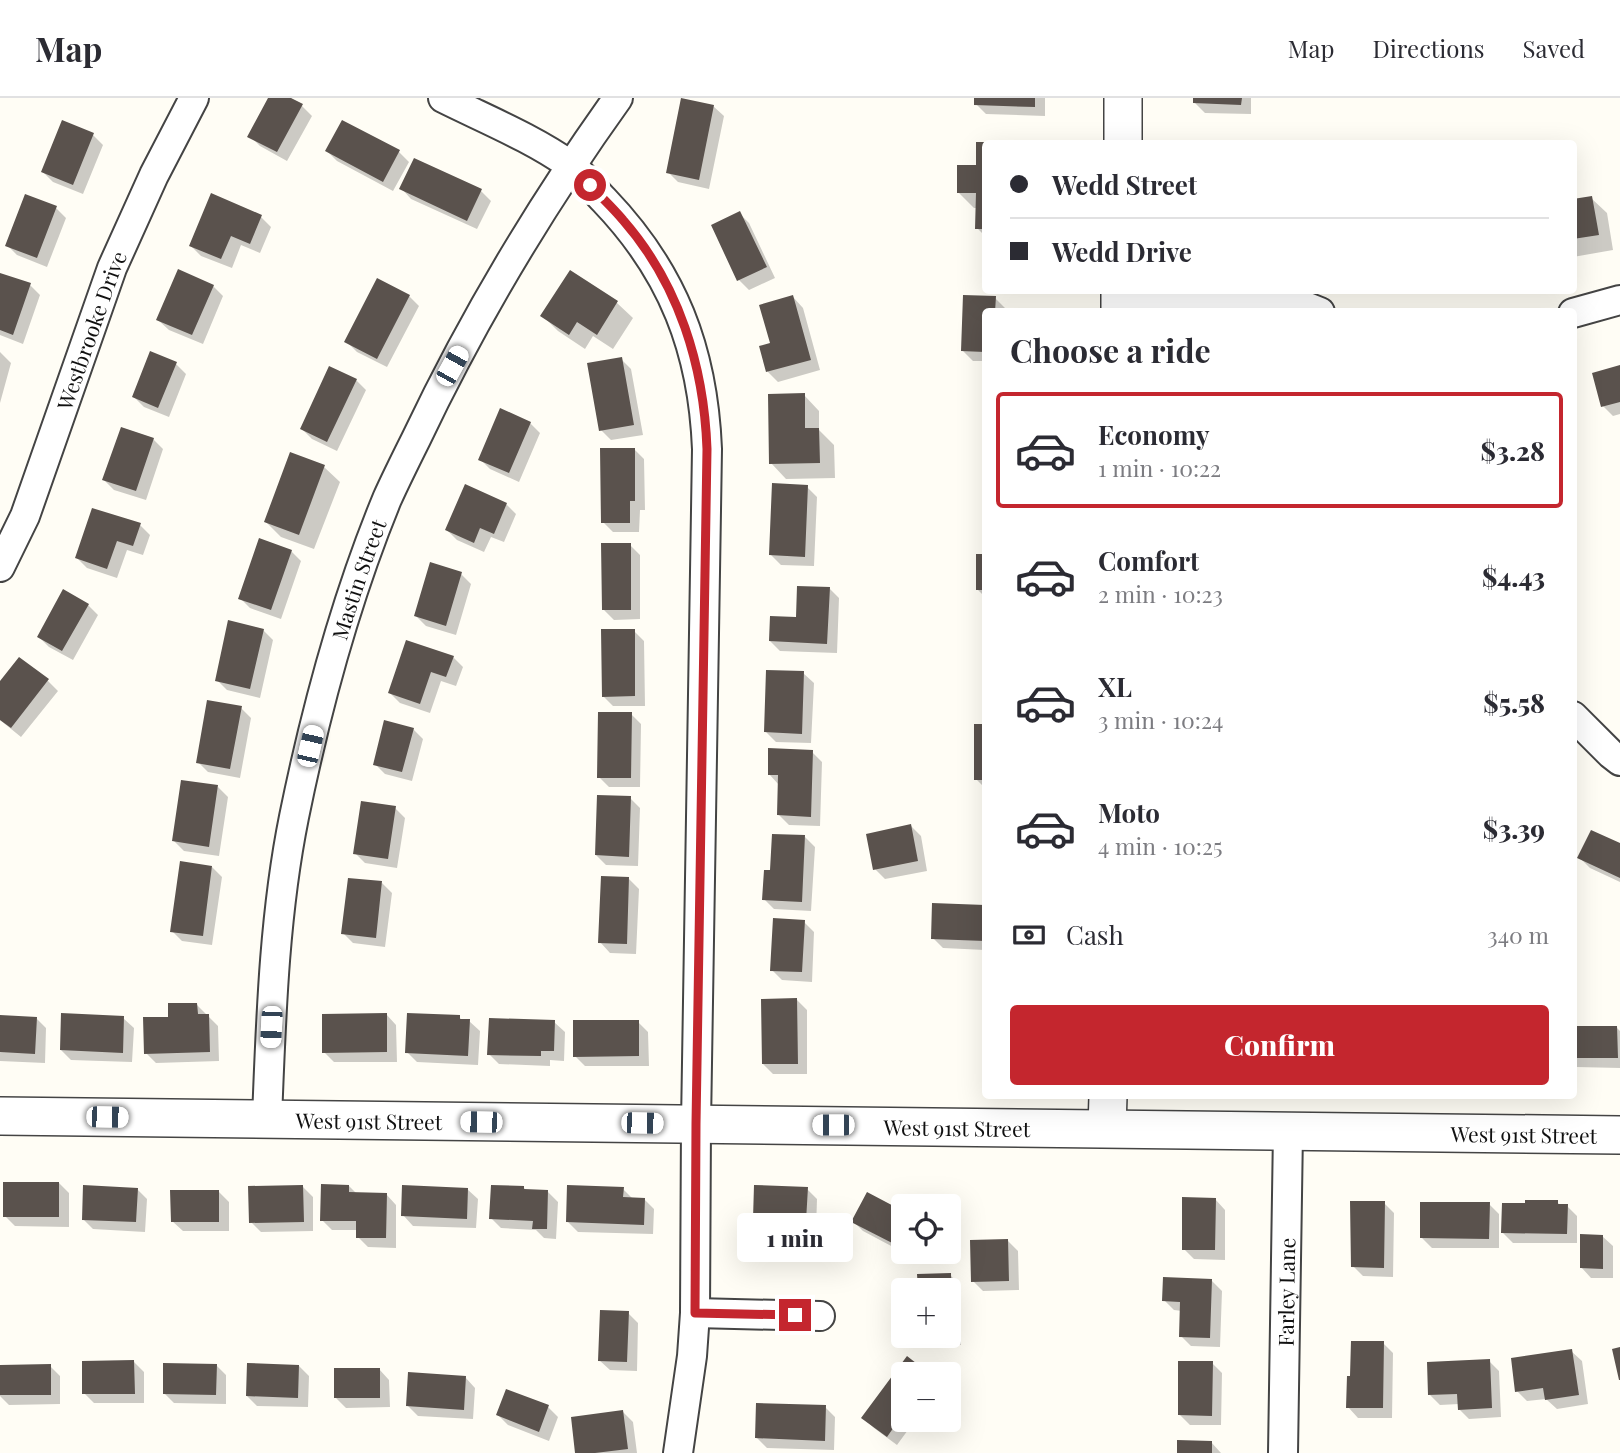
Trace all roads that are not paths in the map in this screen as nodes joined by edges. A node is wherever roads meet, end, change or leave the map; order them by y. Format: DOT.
graph roads {
  1 [pos="194,98"];
  2 [pos="443,98"];
  3 [pos="618,98"];
  4 [pos="1124,98"];
  5 [pos="1123,140"];
  6 [pos="572,167"];
  7 [pos="1120,300"];
  8 [pos="1620,300"];
  9 [pos="1310,308"];
  10 [pos="1577,312"];
  11 [pos="0,567"];
  12 [pos="1577,720"];
  13 [pos="1620,761"];
  14 [pos="1107,1112"];
  15 [pos="0,1116"];
  16 [pos="267,1119"];
  17 [pos="696,1124"];
  18 [pos="1288,1131"];
  19 [pos="1620,1135"];
  20 [pos="695,1313"];
  21 [pos="820,1316"];
  22 [pos="678,1453"];
  23 [pos="1283,1453"];
  1 -- 11 [label="street, Westbrooke Drive"];
  2 -- 6 [label="street"];
  3 -- 6 [label="street, Mastin Street"];
  4 -- 5 [label="street"];
  6 -- 16 [label="street, Mastin Street"];
  6 -- 17 [label="street"];
  7 -- 9 [label="street"];
  8 -- 10 [label="street"];
  12 -- 13 [label="street"];
  14 -- 17 [label="street, West 91st Street"];
  14 -- 18 [label="street, West 91st Street"];
  15 -- 16 [label="street, West 91st Street"];
  16 -- 17 [label="street, West 91st Street"];
  17 -- 20 [label="street"];
  18 -- 19 [label="street, West 91st Street"];
  18 -- 23 [label="street, Farley Lane"];
  20 -- 21 [label="street"];
  20 -- 22 [label="street"];
}
